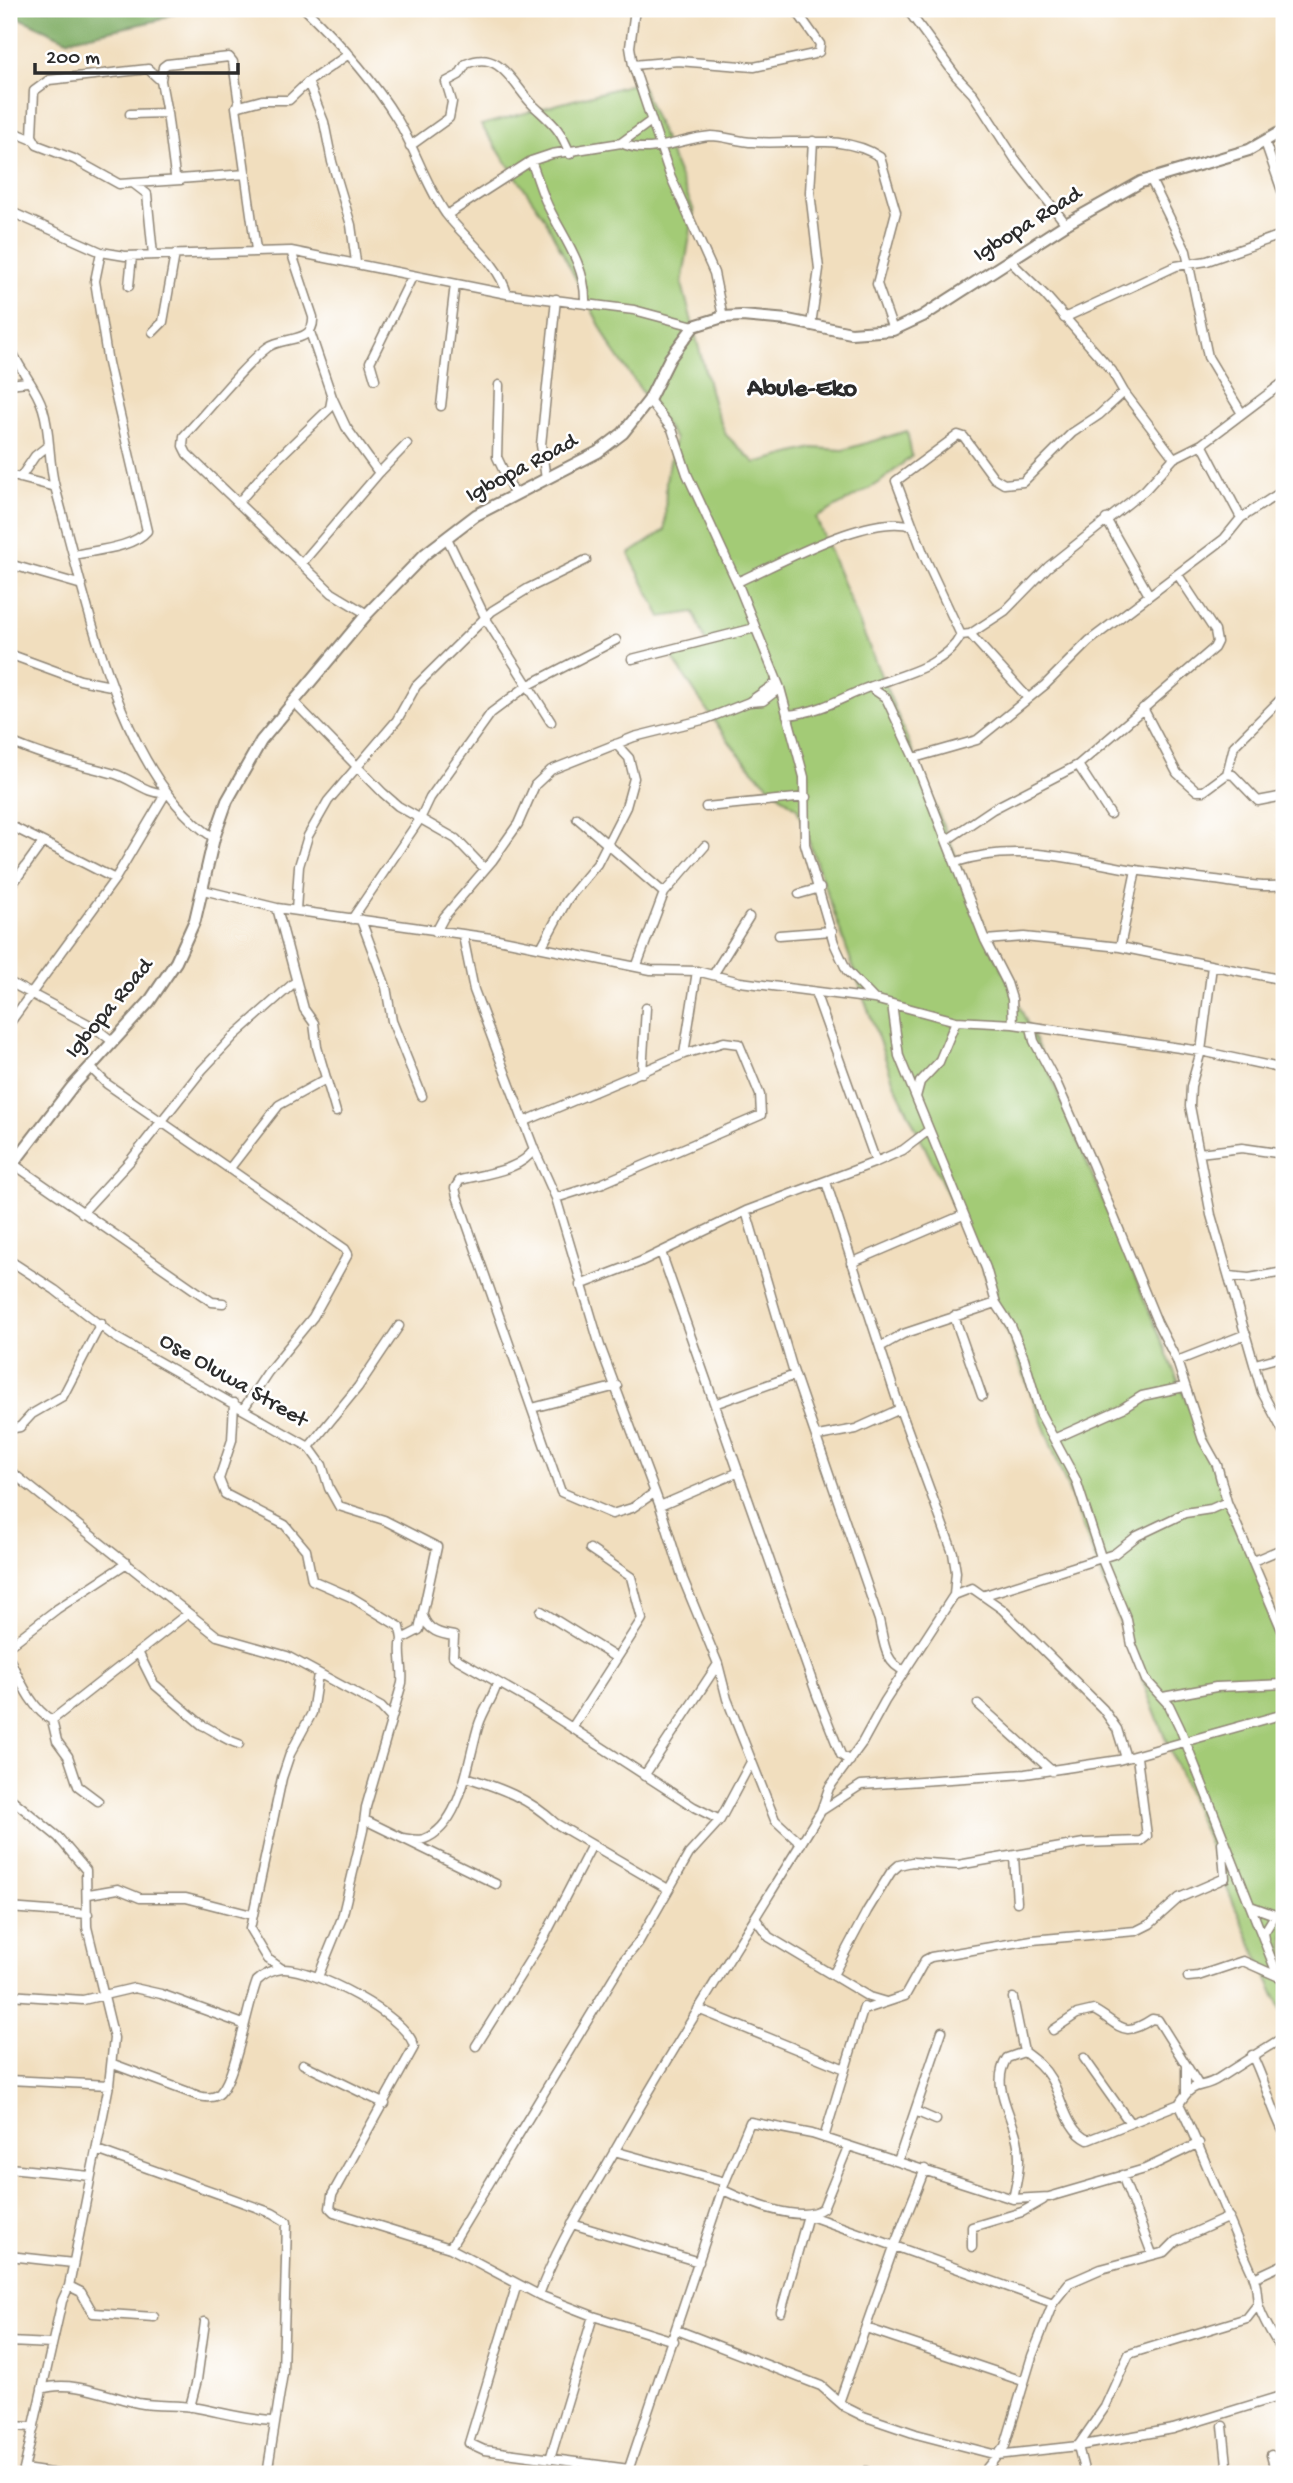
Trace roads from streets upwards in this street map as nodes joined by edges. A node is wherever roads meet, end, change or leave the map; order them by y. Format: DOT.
graph roads {
  1 [pos="304,9"];
  2 [pos="635,9"];
  3 [pos="795,9"];
  4 [pos="907,9"];
  5 [pos="349,54"];
  6 [pos="633,65"];
  7 [pos="161,81"];
  8 [pos="308,82"];
  9 [pos="239,104"];
  10 [pos="167,113"];
  11 [pos="130,114"];
  12 [pos="651,121"];
  13 [pos="9,130"];
  14 [pos="1284,130"];
  15 [pos="33,140"];
  16 [pos="813,141"];
  17 [pos="1265,142"];
  18 [pos="621,144"];
  19 [pos="410,146"];
  20 [pos="660,146"];
  21 [pos="570,154"];
  22 [pos="531,161"];
  23 [pos="246,174"];
  24 [pos="1150,178"];
  25 [pos="181,180"];
  26 [pos="156,182"];
  27 [pos="134,184"];
  28 [pos="147,194"];
  29 [pos="1284,197"];
  30 [pos="9,211"];
  31 [pos="447,215"];
  32 [pos="1066,225"];
  33 [pos="1284,234"];
  34 [pos="256,250"];
  35 [pos="291,251"];
  36 [pos="100,252"];
  37 [pos="175,254"];
  38 [pos="153,255"];
  39 [pos="132,256"];
  40 [pos="1010,261"];
  41 [pos="356,262"];
  42 [pos="1187,264"];
  43 [pos="413,275"];
  44 [pos="455,284"];
  45 [pos="129,286"];
  46 [pos="507,294"];
  47 [pos="556,299"];
  48 [pos="585,302"];
  49 [pos="723,317"];
  50 [pos="1064,318"];
  51 [pos="811,325"];
  52 [pos="694,326"];
  53 [pos="893,330"];
  54 [pos="153,332"];
  55 [pos="310,332"];
  56 [pos="9,344"];
  57 [pos="375,379"];
  58 [pos="27,382"];
  59 [pos="1284,382"];
  60 [pos="9,384"];
  61 [pos="499,385"];
  62 [pos="1124,392"];
  63 [pos="332,397"];
  64 [pos="649,400"];
  65 [pos="441,406"];
  66 [pos="1241,412"];
  67 [pos="407,444"];
  68 [pos="1202,444"];
  69 [pos="49,445"];
  70 [pos="1174,458"];
  71 [pos="379,473"];
  72 [pos="9,475"];
  73 [pos="19,478"];
  74 [pos="546,480"];
  75 [pos="55,487"];
  76 [pos="1284,490"];
  77 [pos="515,495"];
  78 [pos="239,502"];
  79 [pos="1106,519"];
  80 [pos="1241,519"];
  81 [pos="912,526"];
  82 [pos="447,537"];
  83 [pos="74,555"];
  84 [pos="586,560"];
  85 [pos="302,563"];
  86 [pos="9,564"];
  87 [pos="1178,575"];
  88 [pos="79,581"];
  89 [pos="737,582"];
  90 [pos="1149,595"];
  91 [pos="367,614"];
  92 [pos="486,618"];
  93 [pos="755,628"];
  94 [pos="966,634"];
  95 [pos="616,640"];
  96 [pos="9,654"];
  97 [pos="632,659"];
  98 [pos="111,686"];
  99 [pos="527,686"];
  100 [pos="778,686"];
  101 [pos="870,687"];
  102 [pos="1284,696"];
  103 [pos="1028,698"];
  104 [pos="293,701"];
  105 [pos="763,701"];
  106 [pos="749,702"];
  107 [pos="784,705"];
  108 [pos="1143,708"];
  109 [pos="787,715"];
  110 [pos="551,722"];
  111 [pos="9,741"];
  112 [pos="616,744"];
  113 [pos="914,758"];
  114 [pos="356,764"];
  115 [pos="1078,765"];
  116 [pos="1227,774"];
  117 [pos="166,793"];
  118 [pos="1284,796"];
  119 [pos="806,797"];
  120 [pos="706,807"];
  121 [pos="1110,814"];
  122 [pos="577,818"];
  123 [pos="420,819"];
  124 [pos="9,825"];
  125 [pos="214,838"];
  126 [pos="947,840"];
  127 [pos="43,842"];
  128 [pos="607,842"];
  129 [pos="705,846"];
  130 [pos="956,862"];
  131 [pos="485,869"];
  132 [pos="1136,870"];
  133 [pos="115,879"];
  134 [pos="1284,885"];
  135 [pos="820,888"];
  136 [pos="9,889"];
  137 [pos="203,890"];
  138 [pos="664,894"];
  139 [pos="799,894"];
  140 [pos="277,908"];
  141 [pos="296,910"];
  142 [pos="749,917"];
  143 [pos="356,919"];
  144 [pos="832,931"];
  145 [pos="436,932"];
  146 [pos="779,935"];
  147 [pos="463,936"];
  148 [pos="985,940"];
  149 [pos="542,946"];
  150 [pos="1120,947"];
  151 [pos="637,965"];
  152 [pos="1212,967"];
  153 [pos="697,971"];
  154 [pos="713,975"];
  155 [pos="1284,980"];
  156 [pos="296,981"];
  157 [pos="9,982"];
  158 [pos="815,992"];
  159 [pos="31,993"];
  160 [pos="874,999"];
  161 [pos="892,1004"];
  162 [pos="646,1008"];
  163 [pos="956,1021"];
  164 [pos="9,1024"];
  165 [pos="1013,1024"];
  166 [pos="1031,1027"];
  167 [pos="112,1041"];
  168 [pos="1201,1051"];
  169 [pos="684,1054"];
  170 [pos="90,1067"];
  171 [pos="1284,1069"];
  172 [pos="642,1073"];
  173 [pos="326,1079"];
  174 [pos="422,1096"];
  175 [pos="916,1097"];
  176 [pos="336,1112"];
  177 [pos="160,1120"];
  178 [pos="523,1122"];
  179 [pos="929,1130"];
  180 [pos="534,1149"];
  181 [pos="1199,1153"];
  182 [pos="1284,1154"];
  183 [pos="876,1162"];
  184 [pos="11,1166"];
  185 [pos="230,1168"];
  186 [pos="826,1182"];
  187 [pos="556,1198"];
  188 [pos="746,1212"];
  189 [pos="82,1213"];
  190 [pos="963,1215"];
  191 [pos="662,1252"];
  192 [pos="9,1261"];
  193 [pos="851,1263"];
  194 [pos="1284,1272"];
  195 [pos="1229,1276"];
  196 [pos="580,1285"];
  197 [pos="223,1303"];
  198 [pos="996,1303"];
  199 [pos="954,1316"];
  200 [pos="101,1324"];
  201 [pos="399,1326"];
  202 [pos="1246,1334"];
  203 [pos="880,1346"];
  204 [pos="1284,1356"];
  205 [pos="1177,1361"];
  206 [pos="1255,1364"];
  207 [pos="795,1376"];
  208 [pos="617,1386"];
  209 [pos="1184,1387"];
  210 [pos="982,1396"];
  211 [pos="234,1403"];
  212 [pos="717,1403"];
  213 [pos="244,1408"];
  214 [pos="532,1408"];
  215 [pos="900,1409"];
  216 [pos="9,1429"];
  217 [pos="1284,1433"];
  218 [pos="818,1436"];
  219 [pos="1056,1438"];
  220 [pos="309,1447"];
  221 [pos="9,1470"];
  222 [pos="739,1472"];
  223 [pos="654,1493"];
  224 [pos="1227,1503"];
  225 [pos="660,1506"];
  226 [pos="1284,1548"];
  227 [pos="590,1549"];
  228 [pos="1101,1557"];
  229 [pos="1253,1561"];
  230 [pos="127,1563"];
  231 [pos="954,1595"];
  232 [pos="985,1595"];
  233 [pos="422,1610"];
  234 [pos="541,1611"];
  235 [pos="187,1614"];
  236 [pos="1283,1629"];
  237 [pos="402,1639"];
  238 [pos="9,1646"];
  239 [pos="139,1654"];
  240 [pos="615,1657"];
  241 [pos="9,1658"];
  242 [pos="718,1664"];
  243 [pos="905,1671"];
  244 [pos="318,1674"];
  245 [pos="496,1684"];
  246 [pos="1284,1684"];
  247 [pos="1168,1700"];
  248 [pos="978,1703"];
  249 [pos="1284,1714"];
  250 [pos="391,1718"];
  251 [pos="52,1720"];
  252 [pos="572,1728"];
  253 [pos="1185,1740"];
  254 [pos="239,1744"];
  255 [pos="1137,1757"];
  256 [pos="1126,1758"];
  257 [pos="850,1761"];
  258 [pos="751,1762"];
  259 [pos="1052,1771"];
  260 [pos="644,1776"];
  261 [pos="466,1777"];
  262 [pos="9,1797"];
  263 [pos="98,1801"];
  264 [pos="821,1811"];
  265 [pos="365,1820"];
  266 [pos="720,1820"];
  267 [pos="1221,1833"];
  268 [pos="402,1838"];
  269 [pos="801,1843"];
  270 [pos="592,1845"];
  271 [pos="1014,1857"];
  272 [pos="1225,1878"];
  273 [pos="496,1884"];
  274 [pos="1242,1884"];
  275 [pos="668,1889"];
  276 [pos="89,1894"];
  277 [pos="1017,1902"];
  278 [pos="1254,1907"];
  279 [pos="9,1908"];
  280 [pos="1284,1912"];
  281 [pos="88,1914"];
  282 [pos="252,1915"];
  283 [pos="1275,1915"];
  284 [pos="755,1918"];
  285 [pos="1265,1941"];
  286 [pos="282,1969"];
  287 [pos="834,1973"];
  288 [pos="318,1977"];
  289 [pos="1188,1977"];
  290 [pos="1282,1980"];
  291 [pos="9,1995"];
  292 [pos="104,1995"];
  293 [pos="869,1997"];
  294 [pos="1013,1998"];
  295 [pos="886,2002"];
  296 [pos="698,2010"];
  297 [pos="863,2010"];
  298 [pos="243,2024"];
  299 [pos="1053,2030"];
  300 [pos="942,2031"];
  301 [pos="1284,2037"];
  302 [pos="476,2046"];
  303 [pos="1024,2052"];
  304 [pos="1252,2055"];
  305 [pos="1084,2058"];
  306 [pos="113,2064"];
  307 [pos="303,2064"];
  308 [pos="1186,2066"];
  309 [pos="845,2069"];
  310 [pos="9,2080"];
  311 [pos="1198,2084"];
  312 [pos="109,2085"];
  313 [pos="1186,2092"];
  314 [pos="385,2104"];
  315 [pos="1179,2104"];
  316 [pos="915,2111"];
  317 [pos="936,2120"];
  318 [pos="1130,2123"];
  319 [pos="1284,2133"];
  320 [pos="824,2138"];
  321 [pos="1199,2143"];
  322 [pos="849,2147"];
  323 [pos="97,2150"];
  324 [pos="614,2151"];
  325 [pos="898,2161"];
  326 [pos="9,2168"];
  327 [pos="925,2169"];
  328 [pos="1122,2175"];
  329 [pos="90,2176"];
  330 [pos="724,2186"];
  331 [pos="1049,2197"];
  332 [pos="1013,2199"];
  333 [pos="808,2215"];
  334 [pos="1229,2217"];
  335 [pos="572,2224"];
  336 [pos="895,2244"];
  337 [pos="972,2247"];
  338 [pos="450,2248"];
  339 [pos="1152,2254"];
  340 [pos="9,2256"];
  341 [pos="699,2262"];
  342 [pos="73,2263"];
  343 [pos="1284,2264"];
  344 [pos="1254,2277"];
  345 [pos="517,2284"];
  346 [pos="69,2286"];
  347 [pos="539,2295"];
  348 [pos="1053,2303"];
  349 [pos="1258,2304"];
  350 [pos="781,2312"];
  351 [pos="593,2316"];
  352 [pos="154,2317"];
  353 [pos="205,2322"];
  354 [pos="866,2328"];
  355 [pos="677,2330"];
  356 [pos="674,2341"];
  357 [pos="9,2342"];
  358 [pos="52,2344"];
  359 [pos="1284,2354"];
  360 [pos="1023,2381"];
  361 [pos="42,2389"];
  362 [pos="1284,2395"];
  363 [pos="840,2400"];
  364 [pos="190,2407"];
  365 [pos="274,2421"];
  366 [pos="9,2426"];
  367 [pos="1223,2426"];
  368 [pos="34,2427"];
  369 [pos="1078,2446"];
  370 [pos="997,2455"];
  371 [pos="1271,2455"];
  372 [pos="550,2459"];
  373 [pos="24,2471"];
  374 [pos="628,2472"];
  375 [pos="58,2474"];
  376 [pos="267,2474"];
  377 [pos="982,2474"];
  378 [pos="1085,2474"];
  379 [pos="1228,2474"];
  380 [pos="1276,2474"];
  1 -- 5 [label="street"];
  2 -- 6 [label="street"];
  3 -- 6 [label="street"];
  4 -- 32 [label="street"];
  5 -- 8 [label="street"];
  5 -- 19 [label="street"];
  6 -- 12 [label="street"];
  7 -- 9 [label="street"];
  7 -- 10 [label="street"];
  7 -- 15 [label="street"];
  8 -- 9 [label="street"];
  8 -- 41 [label="street"];
  9 -- 23 [label="street"];
  10 -- 11 [label="street"];
  10 -- 25 [label="street"];
  12 -- 18 [label="street"];
  12 -- 20 [label="street"];
  13 -- 15 [label="street"];
  14 -- 17 [label="street, Igbopa Road"];
  15 -- 27 [label="street"];
  16 -- 20 [label="street"];
  16 -- 51 [label="street"];
  16 -- 53 [label="street"];
  17 -- 24 [label="street, Igbopa Road"];
  17 -- 29 [label="street"];
  18 -- 20 [label="street"];
  18 -- 21 [label="street"];
  19 -- 21 [label="street"];
  19 -- 31 [label="street"];
  20 -- 49 [label="street"];
  21 -- 22 [label="street"];
  22 -- 31 [label="street"];
  22 -- 48 [label="street"];
  23 -- 25 [label="street"];
  23 -- 34 [label="street"];
  24 -- 32 [label="street, Igbopa Road"];
  24 -- 42 [label="street"];
  25 -- 26 [label="street"];
  26 -- 27 [label="street"];
  26 -- 28 [label="street"];
  27 -- 28 [label="street"];
  28 -- 38 [label="street"];
  30 -- 36 [label="street"];
  31 -- 46 [label="street"];
  32 -- 40 [label="street, Igbopa Road"];
  33 -- 42 [label="street"];
  34 -- 35 [label="street"];
  34 -- 37 [label="street"];
  35 -- 41 [label="street"];
  35 -- 55 [label="street"];
  36 -- 39 [label="street"];
  36 -- 83 [label="street"];
  37 -- 38 [label="street"];
  37 -- 54 [label="street"];
  38 -- 39 [label="street"];
  39 -- 45 [label="street"];
  40 -- 50 [label="street"];
  40 -- 53 [label="street, Igbopa Road"];
  41 -- 43 [label="street"];
  42 -- 50 [label="street"];
  42 -- 66 [label="street"];
  43 -- 44 [label="street"];
  43 -- 57 [label="street"];
  44 -- 46 [label="street"];
  44 -- 65 [label="street"];
  46 -- 47 [label="street"];
  47 -- 48 [label="street"];
  47 -- 74 [label="street"];
  48 -- 52 [label="street"];
  49 -- 51 [label="street, Igbopa Road"];
  49 -- 52 [label="street, Igbopa Road"];
  50 -- 62 [label="street"];
  51 -- 53 [label="street, Igbopa Road"];
  52 -- 64 [label="street, Igbopa Road"];
  55 -- 63 [label="street"];
  55 -- 78 [label="street"];
  56 -- 58 [label="street"];
  58 -- 60 [label="street"];
  58 -- 69 [label="street"];
  59 -- 66 [label="street"];
  61 -- 77 [label="street"];
  62 -- 70 [label="street"];
  62 -- 81 [label="street"];
  63 -- 71 [label="street"];
  63 -- 78 [label="street"];
  64 -- 74 [label="street, Igbopa Road"];
  64 -- 89 [label="street"];
  66 -- 68 [label="street"];
  67 -- 71 [label="street"];
  68 -- 70 [label="street"];
  68 -- 80 [label="street"];
  69 -- 73 [label="street"];
  69 -- 75 [label="street"];
  70 -- 79 [label="street"];
  71 -- 85 [label="street"];
  72 -- 73 [label="street"];
  73 -- 75 [label="street"];
  74 -- 77 [label="street, Igbopa Road"];
  75 -- 83 [label="street"];
  76 -- 80 [label="street"];
  77 -- 82 [label="street, Igbopa Road"];
  78 -- 85 [label="street"];
  79 -- 90 [label="street"];
  79 -- 94 [label="street"];
  80 -- 87 [label="street"];
  81 -- 89 [label="street"];
  81 -- 94 [label="street"];
  82 -- 91 [label="street, Igbopa Road"];
  82 -- 92 [label="street"];
  83 -- 88 [label="street"];
  84 -- 92 [label="street"];
  85 -- 91 [label="street"];
  86 -- 88 [label="street"];
  87 -- 90 [label="street"];
  87 -- 108 [label="street"];
  88 -- 98 [label="street"];
  89 -- 93 [label="street"];
  90 -- 103 [label="street"];
  91 -- 104 [label="street, Igbopa Road"];
  92 -- 99 [label="street"];
  92 -- 114 [label="street"];
  93 -- 97 [label="street"];
  93 -- 100 [label="street"];
  94 -- 101 [label="street"];
  94 -- 103 [label="street"];
  95 -- 99 [label="street"];
  96 -- 98 [label="street"];
  98 -- 117 [label="street"];
  99 -- 110 [label="street"];
  99 -- 123 [label="street"];
  100 -- 105 [label="street"];
  100 -- 106 [label="street"];
  100 -- 107 [label="street"];
  101 -- 109 [label="street"];
  101 -- 113 [label="street"];
  102 -- 116 [label="street"];
  103 -- 113 [label="street"];
  104 -- 114 [label="street"];
  104 -- 125 [label="street, Igbopa Road"];
  105 -- 106 [label="street"];
  105 -- 107 [label="street"];
  106 -- 112 [label="street"];
  107 -- 109 [label="street"];
  108 -- 115 [label="street"];
  108 -- 116 [label="street"];
  109 -- 119 [label="street"];
  111 -- 117 [label="street"];
  112 -- 128 [label="street"];
  112 -- 131 [label="street"];
  113 -- 126 [label="street"];
  114 -- 123 [label="street"];
  114 -- 141 [label="street"];
  115 -- 121 [label="street"];
  115 -- 126 [label="street"];
  116 -- 118 [label="street"];
  117 -- 125 [label="street"];
  117 -- 133 [label="street"];
  119 -- 120 [label="street"];
  119 -- 135 [label="street"];
  122 -- 128 [label="street"];
  123 -- 131 [label="street"];
  123 -- 143 [label="street"];
  124 -- 127 [label="street"];
  125 -- 137 [label="street, Igbopa Road"];
  126 -- 130 [label="street"];
  127 -- 133 [label="street"];
  127 -- 136 [label="street"];
  128 -- 138 [label="street"];
  128 -- 149 [label="street"];
  129 -- 138 [label="street"];
  130 -- 132 [label="street"];
  130 -- 148 [label="street"];
  131 -- 145 [label="street"];
  132 -- 134 [label="street"];
  132 -- 150 [label="street"];
  133 -- 159 [label="street"];
  135 -- 139 [label="street"];
  135 -- 144 [label="street"];
  137 -- 140 [label="street"];
  137 -- 167 [label="street, Igbopa Road"];
  138 -- 151 [label="street"];
  140 -- 141 [label="street"];
  140 -- 156 [label="street"];
  141 -- 143 [label="street"];
  142 -- 154 [label="street"];
  143 -- 145 [label="street"];
  143 -- 174 [label="street"];
  144 -- 146 [label="street"];
  144 -- 160 [label="street"];
  145 -- 147 [label="street"];
  147 -- 149 [label="street"];
  147 -- 178 [label="street"];
  148 -- 150 [label="street"];
  148 -- 165 [label="street"];
  149 -- 151 [label="street"];
  150 -- 152 [label="street"];
  151 -- 153 [label="street"];
  152 -- 155 [label="street"];
  152 -- 168 [label="street"];
  153 -- 154 [label="street"];
  153 -- 169 [label="street"];
  154 -- 158 [label="street"];
  156 -- 173 [label="street"];
  156 -- 177 [label="street"];
  157 -- 159 [label="street"];
  158 -- 160 [label="street"];
  158 -- 183 [label="street"];
  159 -- 164 [label="street"];
  159 -- 167 [label="street"];
  160 -- 161 [label="street"];
  161 -- 163 [label="street"];
  161 -- 175 [label="street"];
  162 -- 172 [label="street"];
  163 -- 165 [label="street"];
  163 -- 175 [label="street"];
  165 -- 166 [label="street"];
  166 -- 168 [label="street"];
  166 -- 205 [label="street"];
  167 -- 170 [label="street, Igbopa Road"];
  168 -- 171 [label="street"];
  168 -- 181 [label="street"];
  169 -- 172 [label="street"];
  169 -- 187 [label="street"];
  170 -- 177 [label="street"];
  170 -- 184 [label="street, Igbopa Road"];
  172 -- 178 [label="street"];
  173 -- 176 [label="street"];
  173 -- 185 [label="street"];
  175 -- 179 [label="street"];
  177 -- 185 [label="street"];
  177 -- 189 [label="street"];
  178 -- 180 [label="street"];
  179 -- 183 [label="street"];
  179 -- 190 [label="street"];
  180 -- 187 [label="street"];
  180 -- 214 [label="street"];
  181 -- 182 [label="street"];
  181 -- 195 [label="street"];
  183 -- 186 [label="street"];
  184 -- 189 [label="street"];
  185 -- 213 [label="street"];
  186 -- 188 [label="street"];
  186 -- 193 [label="street"];
  187 -- 196 [label="street"];
  188 -- 191 [label="street"];
  188 -- 207 [label="street"];
  189 -- 197 [label="street"];
  190 -- 193 [label="street"];
  190 -- 198 [label="street"];
  191 -- 196 [label="street"];
  191 -- 212 [label="street"];
  192 -- 200 [label="street, Ose Oluwa Street"];
  193 -- 203 [label="street"];
  194 -- 195 [label="street"];
  195 -- 202 [label="street"];
  196 -- 208 [label="street"];
  198 -- 199 [label="street"];
  198 -- 219 [label="street"];
  199 -- 203 [label="street"];
  199 -- 210 [label="street"];
  200 -- 211 [label="street, Ose Oluwa Street"];
  200 -- 216 [label="street"];
  201 -- 220 [label="street"];
  202 -- 205 [label="street"];
  202 -- 206 [label="street"];
  203 -- 215 [label="street"];
  204 -- 206 [label="street"];
  205 -- 209 [label="street"];
  206 -- 217 [label="street"];
  207 -- 212 [label="street"];
  207 -- 218 [label="street"];
  208 -- 214 [label="street"];
  208 -- 223 [label="street"];
  209 -- 219 [label="street"];
  209 -- 224 [label="street"];
  211 -- 213 [label="street, Ose Oluwa Street"];
  211 -- 237 [label="street"];
  212 -- 222 [label="street"];
  213 -- 220 [label="street, Ose Oluwa Street"];
  214 -- 223 [label="street"];
  215 -- 218 [label="street"];
  215 -- 231 [label="street"];
  218 -- 243 [label="street"];
  219 -- 228 [label="street"];
  220 -- 233 [label="street, Ose Oluwa Street"];
  221 -- 230 [label="street"];
  222 -- 225 [label="street"];
  222 -- 257 [label="street"];
  223 -- 225 [label="street"];
  224 -- 228 [label="street"];
  224 -- 229 [label="street"];
  225 -- 242 [label="street"];
  226 -- 229 [label="street"];
  227 -- 240 [label="street"];
  228 -- 232 [label="street"];
  228 -- 247 [label="street"];
  229 -- 236 [label="street"];
  230 -- 235 [label="street"];
  230 -- 238 [label="street"];
  231 -- 232 [label="street"];
  231 -- 243 [label="street"];
  232 -- 256 [label="street"];
  233 -- 237 [label="street"];
  233 -- 245 [label="street"];
  234 -- 240 [label="street"];
  235 -- 239 [label="street"];
  235 -- 244 [label="street"];
  237 -- 250 [label="street"];
  239 -- 251 [label="street"];
  239 -- 254 [label="street"];
  240 -- 252 [label="street"];
  241 -- 251 [label="street"];
  242 -- 258 [label="street"];
  242 -- 260 [label="street"];
  243 -- 257 [label="street"];
  244 -- 250 [label="street"];
  244 -- 282 [label="street"];
  245 -- 252 [label="street"];
  245 -- 261 [label="street"];
  246 -- 247 [label="street"];
  247 -- 253 [label="street"];
  248 -- 259 [label="street"];
  249 -- 253 [label="street"];
  250 -- 265 [label="street"];
  251 -- 263 [label="street"];
  252 -- 260 [label="street"];
  253 -- 255 [label="street"];
  253 -- 267 [label="street"];
  255 -- 256 [label="street"];
  255 -- 271 [label="street"];
  256 -- 259 [label="street"];
  257 -- 264 [label="street"];
  258 -- 266 [label="street"];
  258 -- 269 [label="street"];
  259 -- 264 [label="street"];
  260 -- 266 [label="street"];
  261 -- 268 [label="street"];
  261 -- 270 [label="street"];
  262 -- 276 [label="street"];
  264 -- 269 [label="street"];
  265 -- 268 [label="street"];
  265 -- 288 [label="street"];
  266 -- 275 [label="street"];
  267 -- 272 [label="street"];
  267 -- 274 [label="street"];
  268 -- 273 [label="street"];
  269 -- 284 [label="street"];
  270 -- 275 [label="street"];
  270 -- 302 [label="street"];
  271 -- 277 [label="street"];
  271 -- 287 [label="street"];
  272 -- 274 [label="street"];
  272 -- 295 [label="street"];
  274 -- 278 [label="street"];
  275 -- 338 [label="street"];
  276 -- 281 [label="street"];
  276 -- 282 [label="street"];
  278 -- 283 [label="street"];
  278 -- 285 [label="street"];
  279 -- 281 [label="street"];
  280 -- 283 [label="street"];
  281 -- 292 [label="street"];
  282 -- 286 [label="street"];
  283 -- 285 [label="street"];
  284 -- 287 [label="street"];
  284 -- 296 [label="street"];
  285 -- 290 [label="street"];
  286 -- 288 [label="street"];
  286 -- 298 [label="street"];
  287 -- 293 [label="street"];
  288 -- 314 [label="street"];
  289 -- 290 [label="street"];
  291 -- 292 [label="street"];
  292 -- 298 [label="street"];
  292 -- 306 [label="street"];
  293 -- 295 [label="street"];
  293 -- 297 [label="street"];
  294 -- 303 [label="street"];
  295 -- 297 [label="street"];
  296 -- 309 [label="street"];
  296 -- 324 [label="street"];
  297 -- 309 [label="street"];
  298 -- 306 [label="street"];
  299 -- 308 [label="street"];
  300 -- 316 [label="street"];
  301 -- 304 [label="street"];
  303 -- 318 [label="street"];
  303 -- 332 [label="street"];
  304 -- 311 [label="street"];
  304 -- 319 [label="street"];
  305 -- 318 [label="street"];
  306 -- 312 [label="street"];
  307 -- 314 [label="street"];
  308 -- 311 [label="street"];
  308 -- 313 [label="street"];
  309 -- 320 [label="street"];
  310 -- 312 [label="street"];
  311 -- 313 [label="street"];
  312 -- 323 [label="street"];
  313 -- 315 [label="street"];
  314 -- 338 [label="street"];
  315 -- 318 [label="street"];
  315 -- 321 [label="street"];
  316 -- 317 [label="street"];
  316 -- 325 [label="street"];
  320 -- 322 [label="street"];
  320 -- 330 [label="street"];
  321 -- 328 [label="street"];
  321 -- 334 [label="street"];
  322 -- 325 [label="street"];
  322 -- 333 [label="street"];
  323 -- 329 [label="street"];
  323 -- 365 [label="street"];
  324 -- 330 [label="street"];
  324 -- 335 [label="street"];
  325 -- 327 [label="street"];
  326 -- 329 [label="street"];
  327 -- 332 [label="street"];
  327 -- 336 [label="street"];
  328 -- 331 [label="street"];
  328 -- 339 [label="street"];
  329 -- 342 [label="street"];
  330 -- 333 [label="street"];
  330 -- 341 [label="street"];
  331 -- 332 [label="street"];
  331 -- 337 [label="street"];
  333 -- 336 [label="street"];
  333 -- 350 [label="street"];
  334 -- 339 [label="street"];
  334 -- 344 [label="street"];
  335 -- 341 [label="street"];
  335 -- 347 [label="street"];
  336 -- 348 [label="street"];
  336 -- 354 [label="street"];
  338 -- 345 [label="street"];
  339 -- 348 [label="street"];
  340 -- 342 [label="street"];
  341 -- 355 [label="street"];
  342 -- 346 [label="street"];
  343 -- 344 [label="street"];
  344 -- 349 [label="street"];
  345 -- 347 [label="street"];
  345 -- 372 [label="street"];
  346 -- 352 [label="street"];
  346 -- 358 [label="street"];
  347 -- 351 [label="street"];
  348 -- 360 [label="street"];
  349 -- 359 [label="street"];
  349 -- 369 [label="street"];
  351 -- 356 [label="street"];
  351 -- 372 [label="street"];
  353 -- 364 [label="street"];
  354 -- 360 [label="street"];
  354 -- 363 [label="street"];
  355 -- 356 [label="street"];
  355 -- 363 [label="street"];
  356 -- 374 [label="street"];
  357 -- 358 [label="street"];
  358 -- 361 [label="street"];
  360 -- 370 [label="street"];
  361 -- 364 [label="street"];
  361 -- 368 [label="street"];
  362 -- 369 [label="street"];
  363 -- 370 [label="street"];
  364 -- 365 [label="street"];
  365 -- 376 [label="street"];
  366 -- 368 [label="street"];
  367 -- 379 [label="street"];
  368 -- 373 [label="street"];
  369 -- 370 [label="street"];
  369 -- 378 [label="street"];
  370 -- 377 [label="street"];
  371 -- 380 [label="street"];
  372 -- 374 [label="street"];
  373 -- 375 [label="street"];
}
